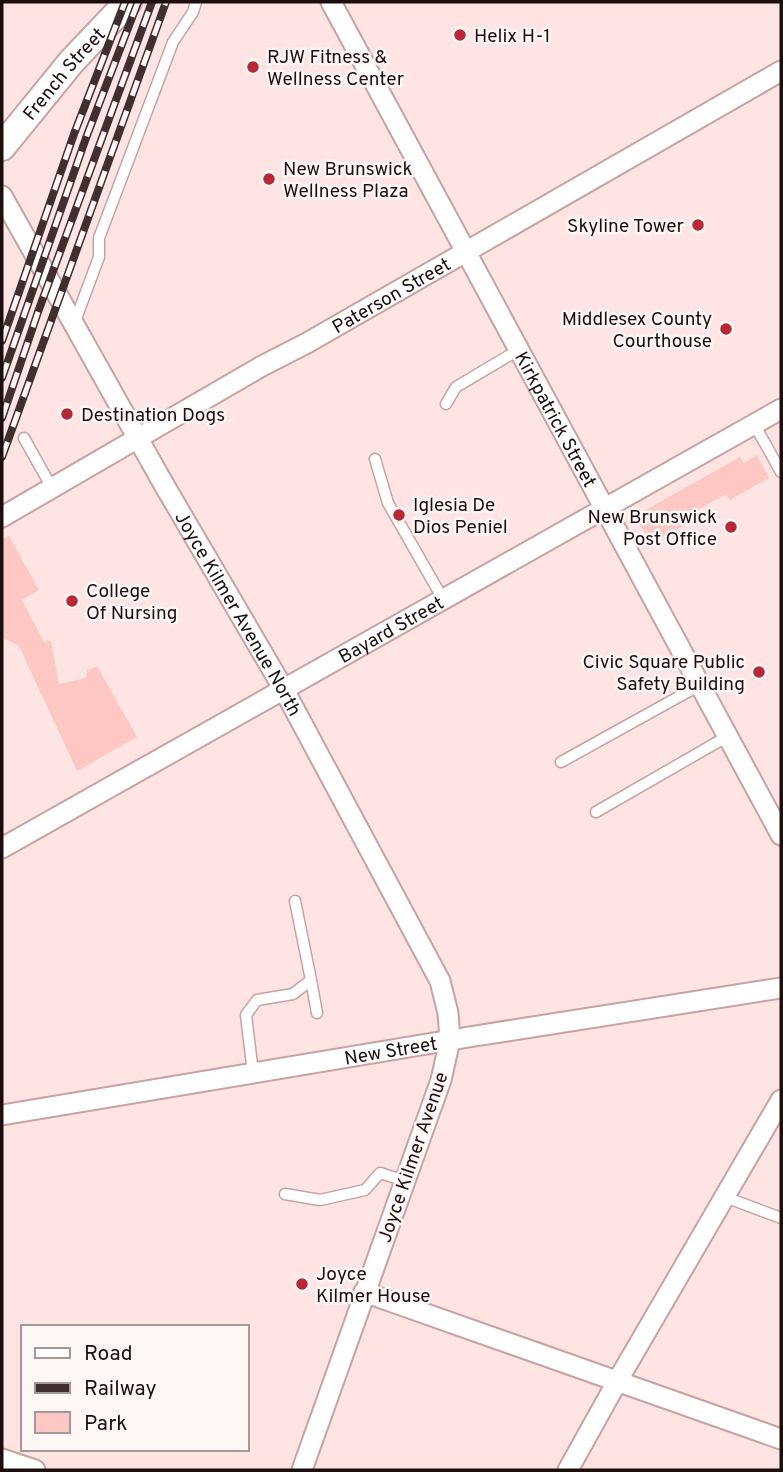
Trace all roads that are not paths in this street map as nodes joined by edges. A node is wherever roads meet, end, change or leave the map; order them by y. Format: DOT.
graph roads {
  1 [pos="128,2"];
  2 [pos="196,2"];
  3 [pos="331,2"];
  4 [pos="781,71"];
  5 [pos="2,147"];
  6 [pos="2,196"];
  7 [pos="467,251"];
  8 [pos="74,325"];
  9 [pos="520,349"];
  10 [pos="446,404"];
  11 [pos="781,409"];
  12 [pos="754,424"];
  13 [pos="24,438"];
  14 [pos="139,438"];
  15 [pos="375,459"];
  16 [pos="781,472"];
  17 [pos="52,488"];
  18 [pos="606,508"];
  19 [pos="2,517"];
  20 [pos="443,599"];
  21 [pos="700,684"];
  22 [pos="283,688"];
  23 [pos="728,736"];
  24 [pos="561,762"];
  25 [pos="596,813"];
  26 [pos="781,835"];
  27 [pos="2,848"];
  28 [pos="295,901"];
  29 [pos="311,980"];
  30 [pos="781,988"];
  31 [pos="317,1013"];
  32 [pos="450,1040"];
  33 [pos="254,1073"];
  34 [pos="781,1100"];
  35 [pos="2,1115"];
  36 [pos="405,1181"];
  37 [pos="285,1194"];
  38 [pos="724,1197"];
  39 [pos="781,1218"];
  40 [pos="364,1292"];
  41 [pos="618,1380"];
  42 [pos="781,1440"];
  43 [pos="2,1459"];
  44 [pos="35,1470"];
  45 [pos="302,1470"];
  46 [pos="568,1470"];
  1 -- 5 [label="main road, French Street"];
  2 -- 8 [label="lane"];
  3 -- 7 [label="street, Kirkpatrick Street"];
  4 -- 7 [label="street, Paterson Street"];
  6 -- 8 [label="street, Joyce Kilmer Avenue North"];
  7 -- 9 [label="street, Kirkpatrick Street"];
  7 -- 14 [label="street, Paterson Street"];
  8 -- 14 [label="street, Joyce Kilmer Avenue North"];
  9 -- 10 [label="lane"];
  9 -- 18 [label="street, Kirkpatrick Street"];
  11 -- 12 [label="street, Bayard Street"];
  12 -- 16 [label="lane"];
  12 -- 18 [label="street, Bayard Street"];
  13 -- 17 [label="lane"];
  14 -- 17 [label="street, Paterson Street"];
  14 -- 22 [label="street, Joyce Kilmer Avenue North"];
  15 -- 20 [label="lane"];
  17 -- 19 [label="street, Paterson Street"];
  18 -- 20 [label="street, Bayard Street"];
  18 -- 21 [label="street, Kirkpatrick Street"];
  20 -- 22 [label="street, Bayard Street"];
  21 -- 23 [label="street, Kirkpatrick Street"];
  21 -- 24 [label="lane"];
  22 -- 27 [label="street, Bayard Street"];
  22 -- 32 [label="street, Joyce Kilmer Avenue North"];
  23 -- 25 [label="lane"];
  23 -- 26 [label="street, Kirkpatrick Street"];
  28 -- 29 [label="lane"];
  29 -- 31 [label="lane"];
  29 -- 33 [label="lane"];
  30 -- 32 [label="street, New Street"];
  32 -- 33 [label="street, New Street"];
  32 -- 36 [label="street, Joyce Kilmer Avenue"];
  33 -- 35 [label="street, New Street"];
  34 -- 38 [label="street"];
  36 -- 37 [label="lane"];
  36 -- 40 [label="street, Joyce Kilmer Avenue"];
  38 -- 39 [label="lane"];
  38 -- 41 [label="street"];
  40 -- 41 [label="street"];
  40 -- 45 [label="street, Joyce Kilmer Avenue"];
  41 -- 42 [label="street"];
  41 -- 46 [label="street"];
  43 -- 44 [label="street"];
}
